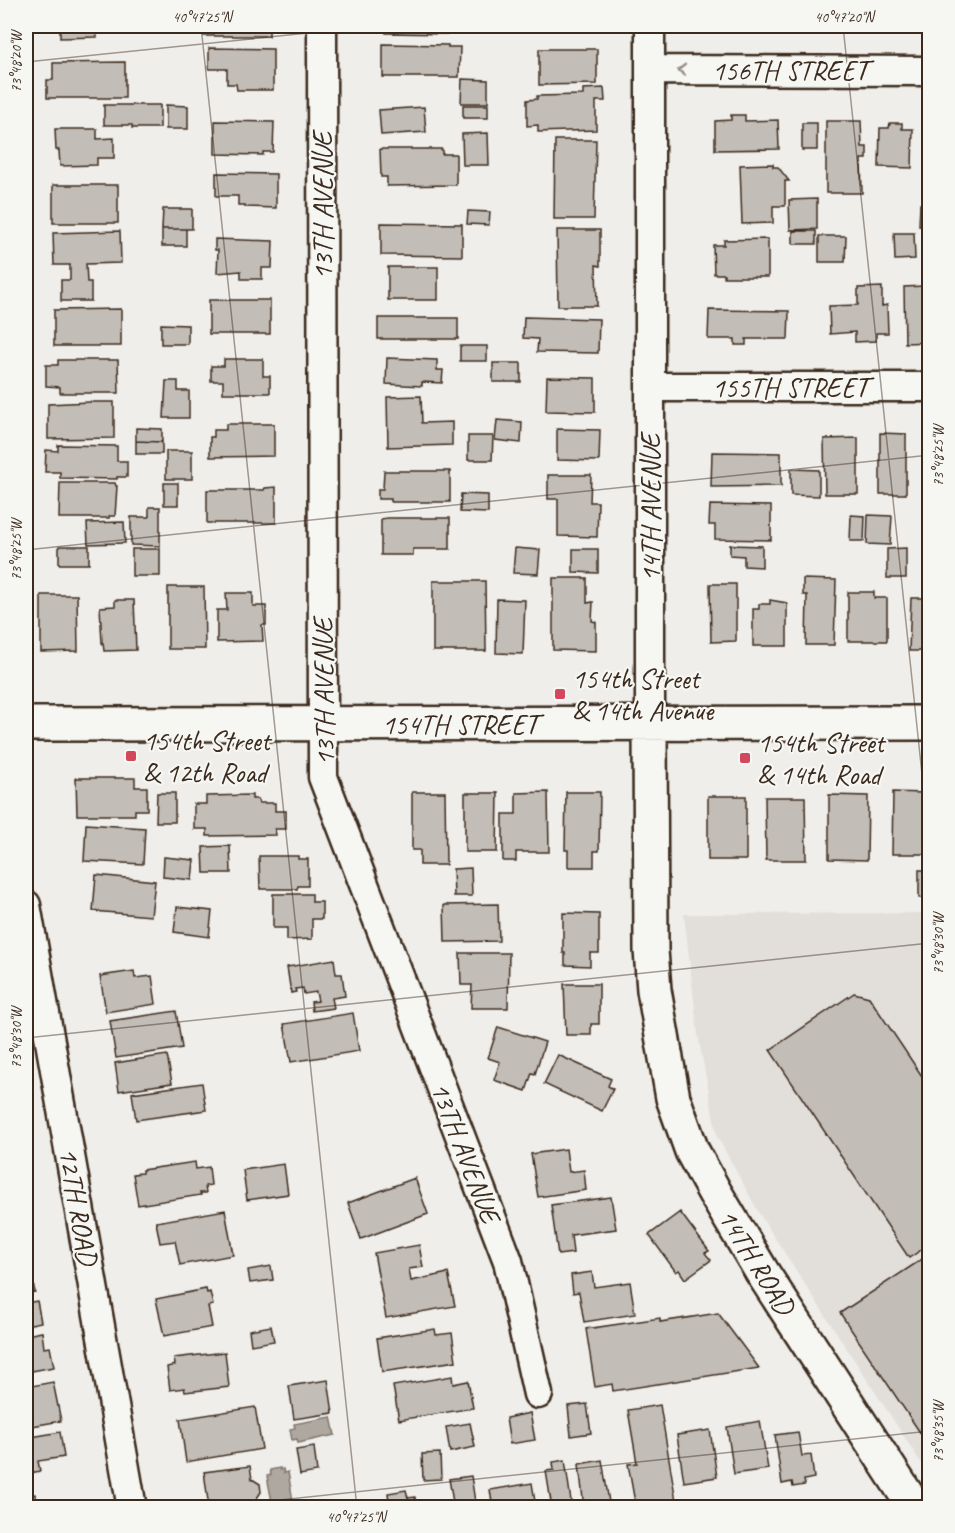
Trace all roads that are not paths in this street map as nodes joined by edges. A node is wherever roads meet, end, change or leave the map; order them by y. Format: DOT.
graph roads {
  1 [pos="322,26"];
  2 [pos="650,26"];
  3 [pos="650,70"];
  4 [pos="930,71"];
  5 [pos="650,387"];
  6 [pos="930,387"];
  7 [pos="650,723"];
  8 [pos="930,723"];
  9 [pos="26,724"];
  10 [pos="322,725"];
  11 [pos="26,905"];
  12 [pos="654,990"];
  13 [pos="538,1394"];
  14 [pos="132,1508"];
  15 [pos="915,1508"];
  1 -- 10 [label="street, 13TH AVENUE"];
  2 -- 3 [label="street, 14TH AVENUE"];
  4 -- 3 [label="street, 156TH STREET, one-way"];
  3 -- 5 [label="street, 14TH AVENUE"];
  5 -- 6 [label="street, 155TH STREET"];
  5 -- 7 [label="street, 14TH AVENUE"];
  7 -- 8 [label="street, 154TH STREET"];
  7 -- 10 [label="street, 154TH STREET"];
  7 -- 12 [label="street, 14TH AVENUE"];
  9 -- 10 [label="street, 154TH STREET"];
  10 -- 13 [label="street, 13TH AVENUE"];
  11 -- 14 [label="street, 12TH ROAD"];
  12 -- 15 [label="street, 14TH ROAD"];
}
